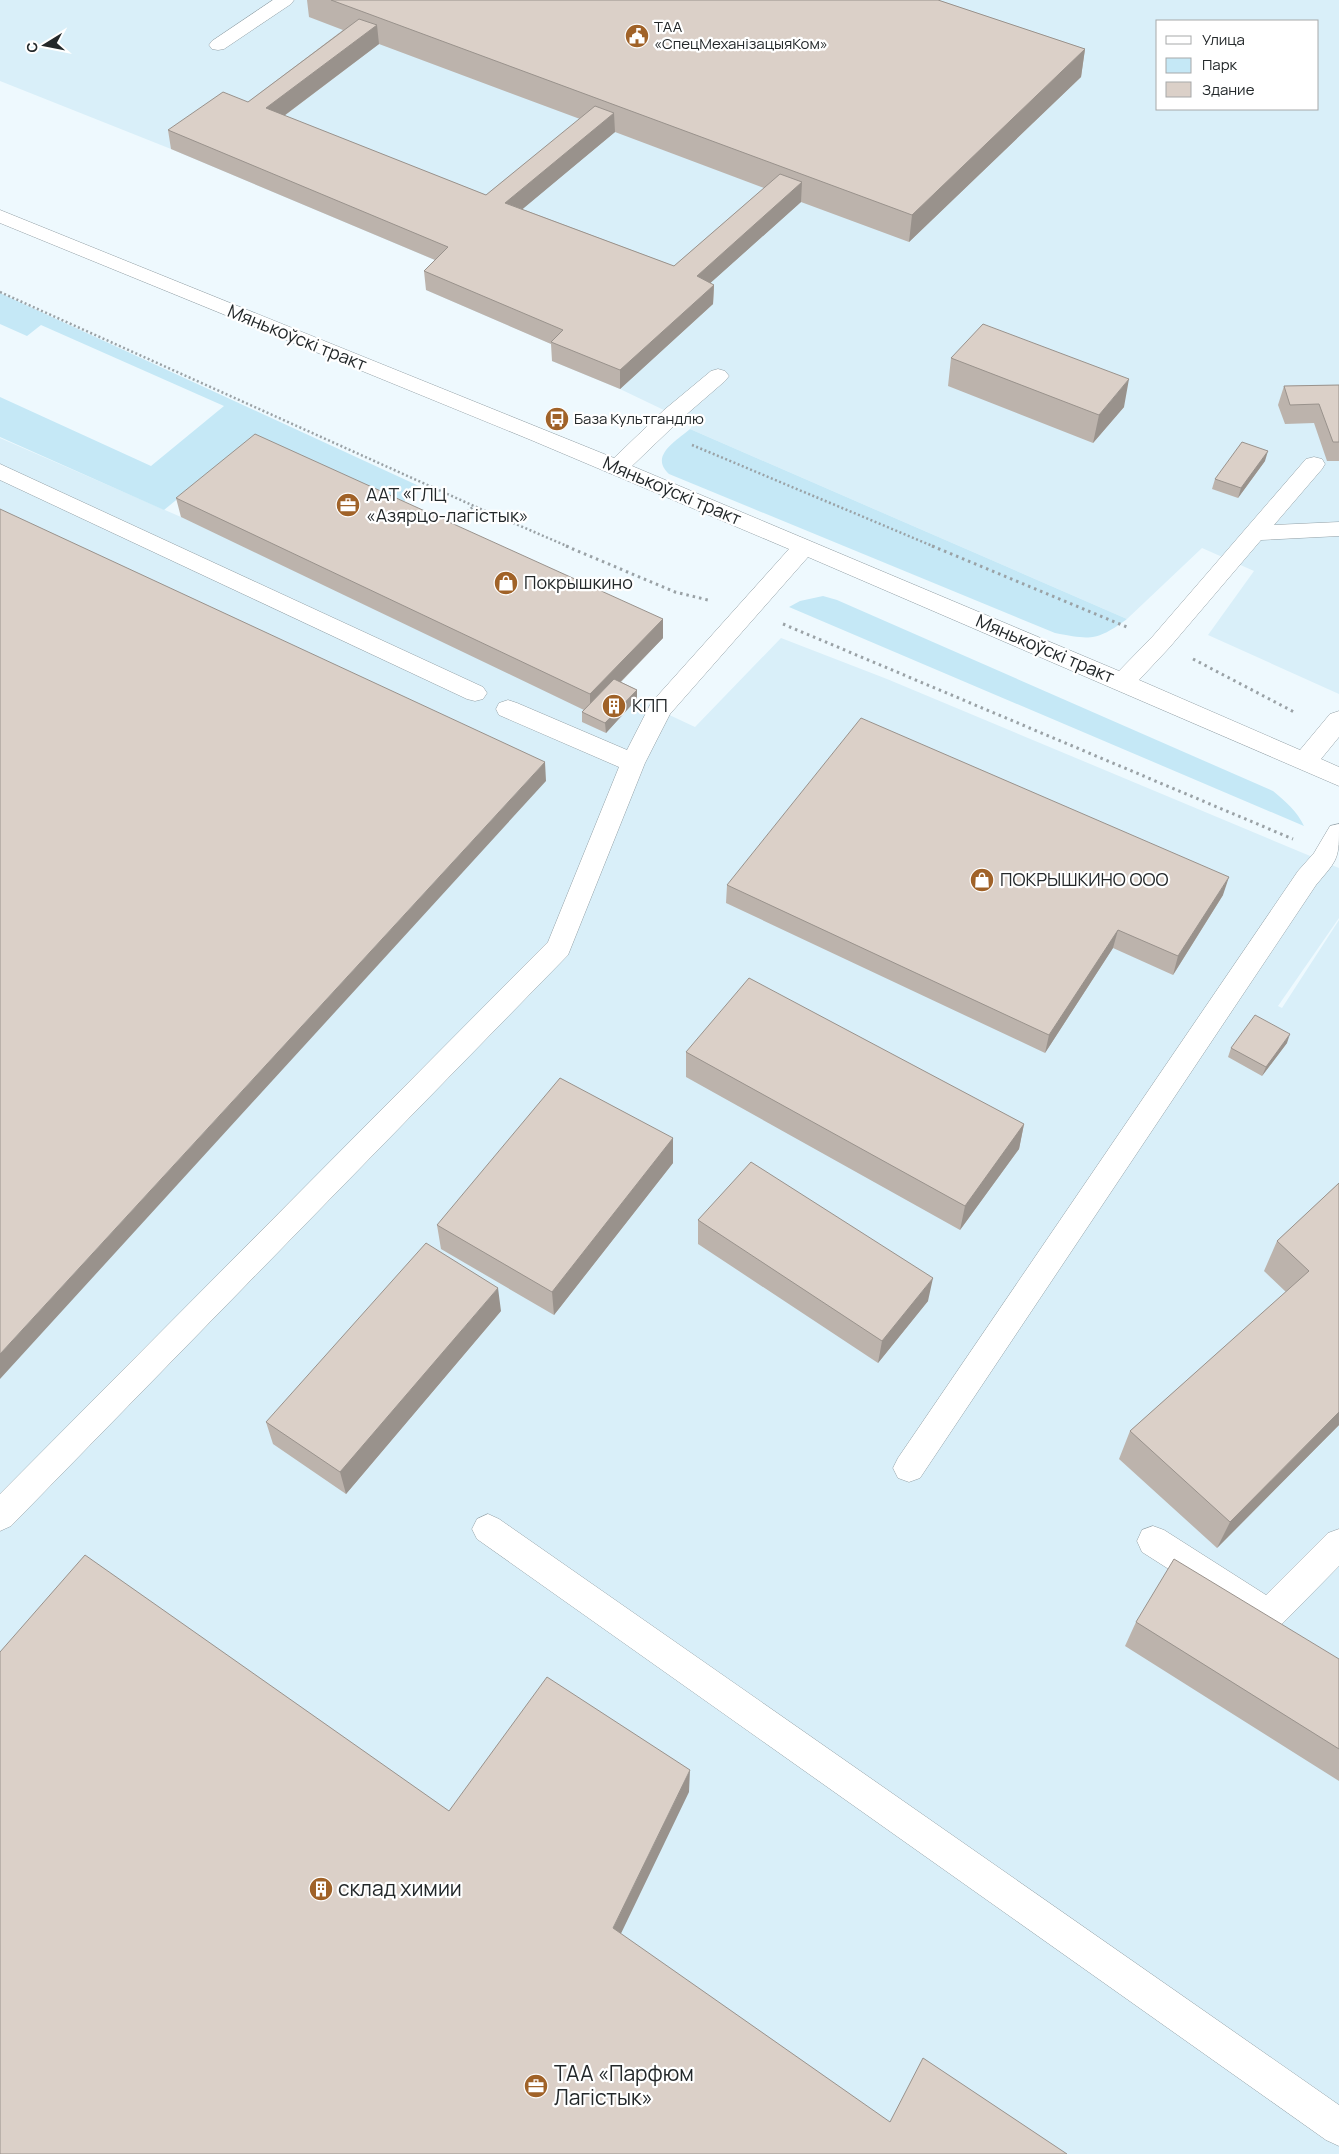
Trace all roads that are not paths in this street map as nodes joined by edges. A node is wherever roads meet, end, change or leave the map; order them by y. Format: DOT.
graph roads {
  1 [pos="285,0"];
  2 [pos="218,45"];
  3 [pos="0,216"];
  4 [pos="718,376"];
  5 [pos="1314,464"];
  6 [pos="617,468"];
  7 [pos="0,471"];
  8 [pos="1339,529"];
  9 [pos="1255,533"];
  10 [pos="804,547"];
  11 [pos="1123,682"];
  12 [pos="475,693"];
  13 [pos="508,709"];
  14 [pos="1335,726"];
  15 [pos="1305,761"];
  16 [pos="634,763"];
  17 [pos="1339,777"];
  18 [pos="1333,843"];
  19 [pos="909,1468"];
  20 [pos="0,1516"];
  21 [pos="488,1529"];
  22 [pos="1153,1541"];
  23 [pos="1339,1544"];
  24 [pos="1339,2127"];
  1 -- 2 [label="street"];
  3 -- 6 [label="street, Мянькоўскі тракт"];
  4 -- 6 [label="street"];
  5 -- 9 [label="street"];
  6 -- 10 [label="street, Мянькоўскі тракт"];
  7 -- 12 [label="street"];
  8 -- 9 [label="street"];
  9 -- 11 [label="street"];
  10 -- 11 [label="street, Мянькоўскі тракт"];
  10 -- 16 [label="street"];
  11 -- 15 [label="street, Мянькоўскі тракт"];
  13 -- 16 [label="street"];
  14 -- 15 [label="street"];
  15 -- 17 [label="street, Мянькоўскі тракт"];
  16 -- 20 [label="street"];
  18 -- 19 [label="street"];
  21 -- 24 [label="street"];
  22 -- 23 [label="street"];
}
